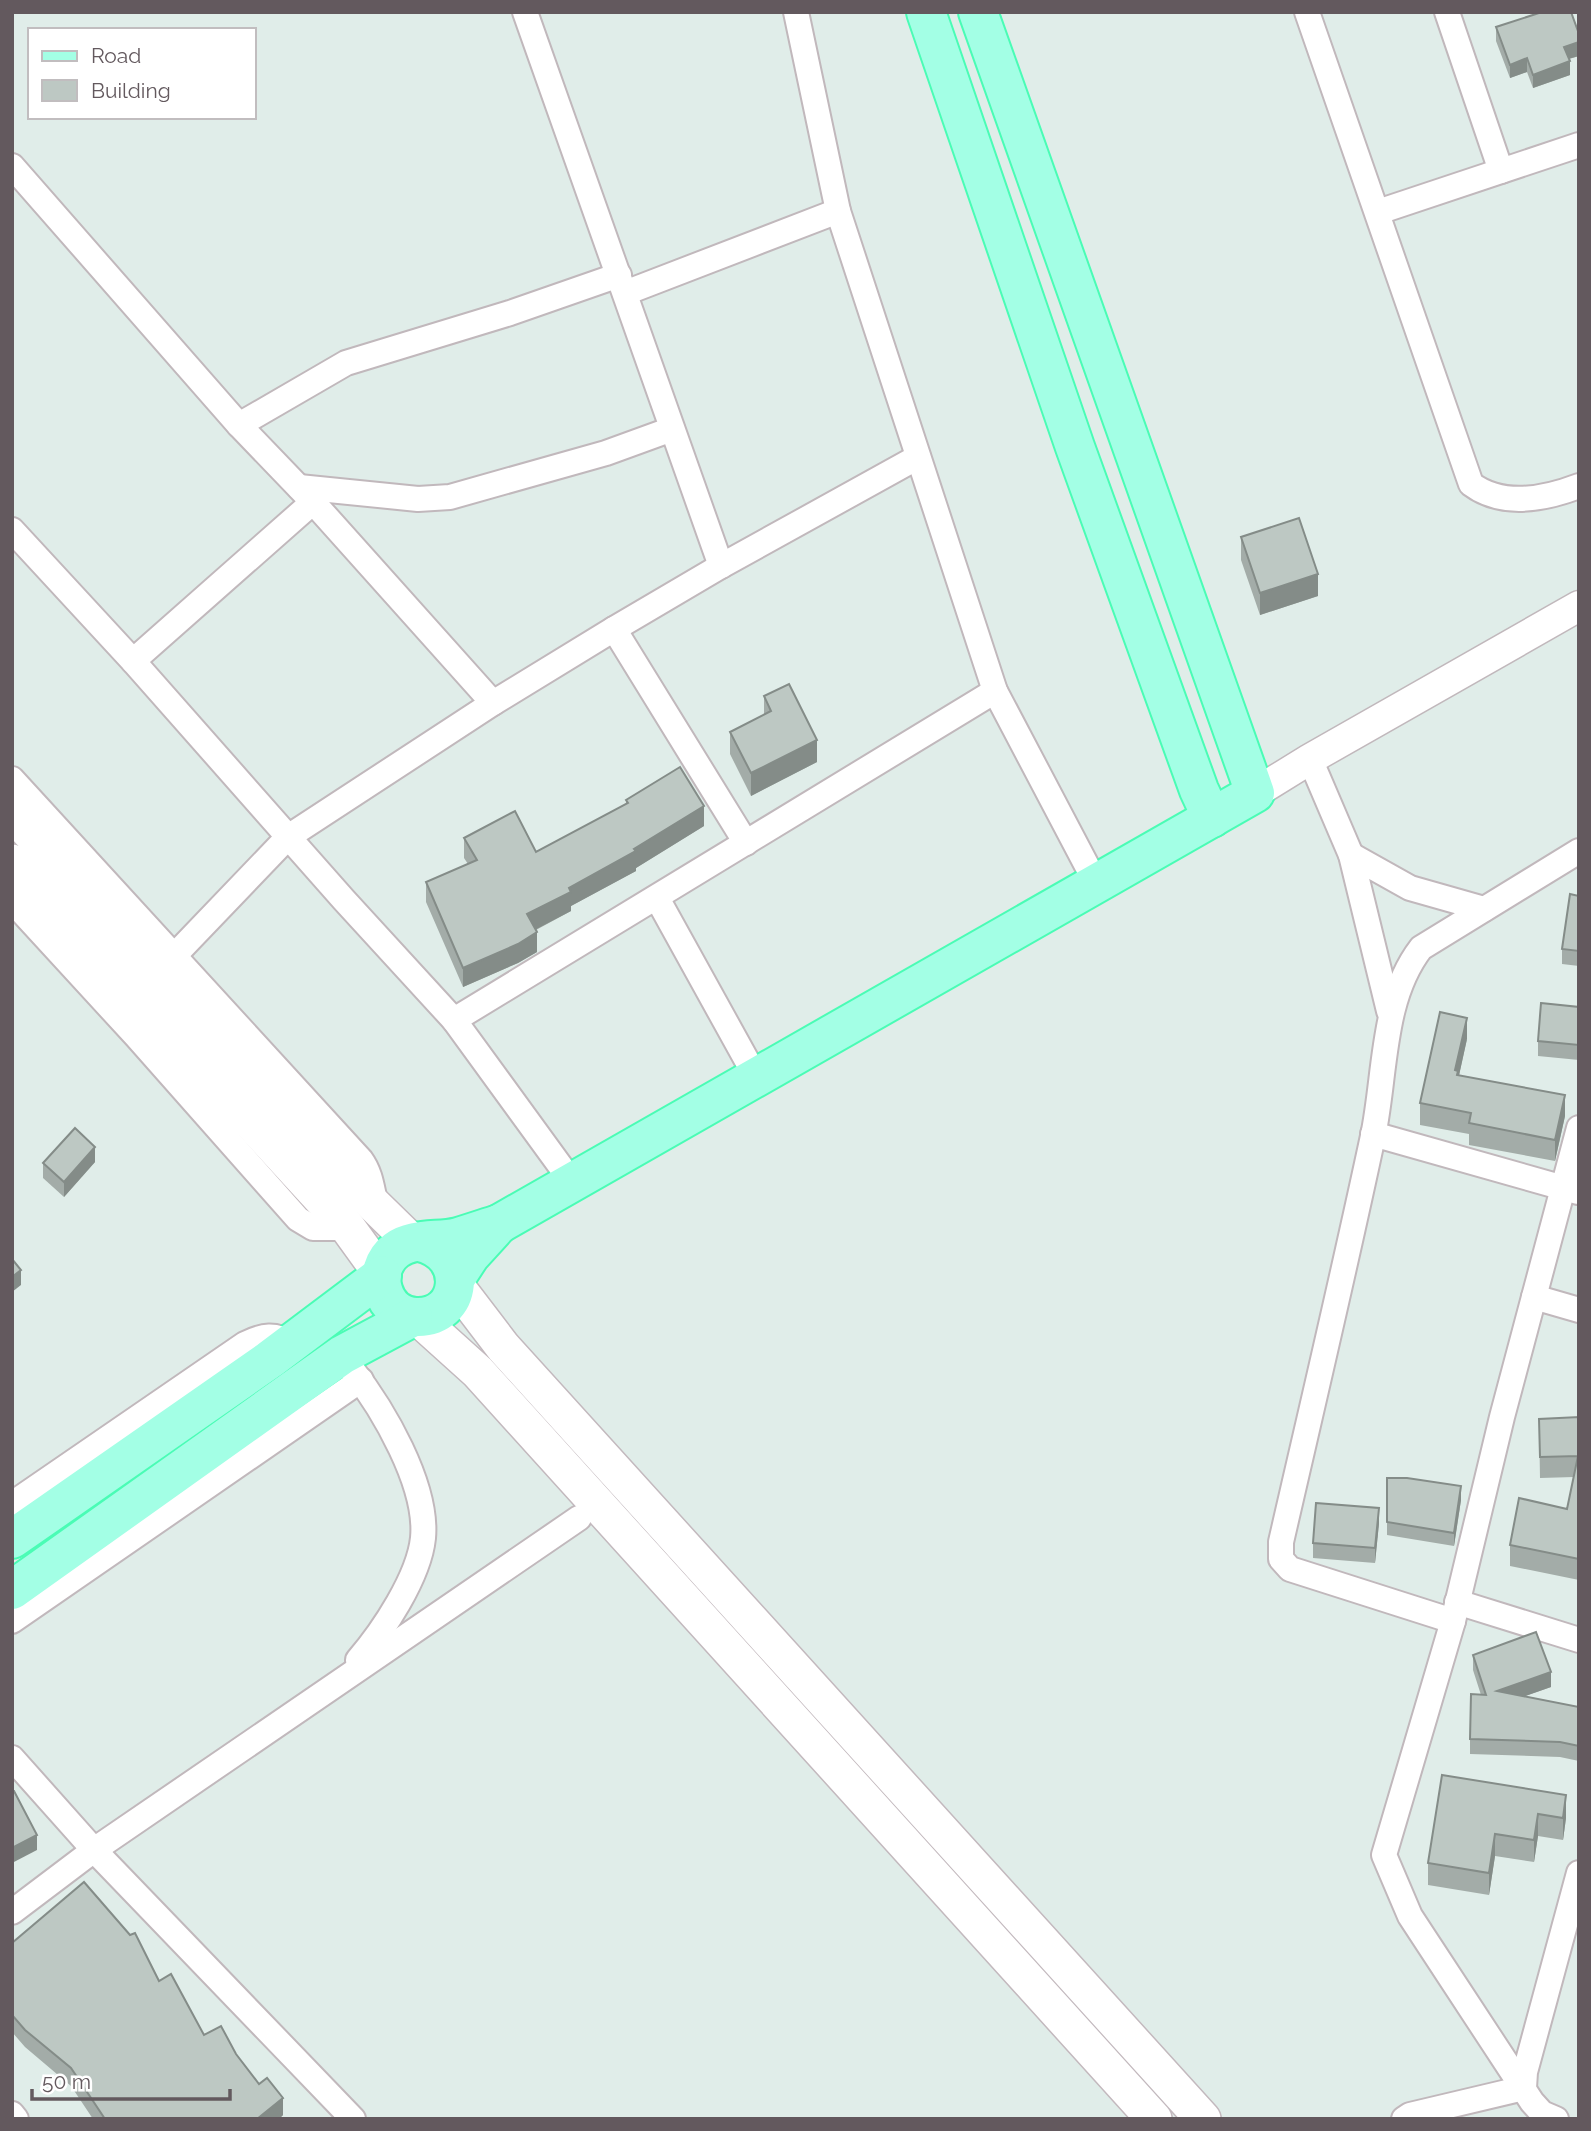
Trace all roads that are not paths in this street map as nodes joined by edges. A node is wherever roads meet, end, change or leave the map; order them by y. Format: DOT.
graph roads {
  1 [pos="525,12"];
  2 [pos="796,12"];
  3 [pos="926,12"];
  4 [pos="978,12"];
  5 [pos="1307,12"];
  6 [pos="1447,12"];
  7 [pos="1579,145"];
  8 [pos="1502,171"];
  9 [pos="15,176"];
  10 [pos="838,211"];
  11 [pos="1378,212"];
  12 [pos="622,284"];
  13 [pos="239,425"];
  14 [pos="673,429"];
  15 [pos="918,457"];
  16 [pos="1579,486"];
  17 [pos="306,495"];
  18 [pos="12,530"];
  19 [pos="721,566"];
  20 [pos="1579,606"];
  21 [pos="614,629"];
  22 [pos="133,661"];
  23 [pos="995,691"];
  24 [pos="493,703"];
  25 [pos="1310,758"];
  26 [pos="12,779"];
  27 [pos="1255,793"];
  28 [pos="12,813"];
  29 [pos="1212,818"];
  30 [pos="288,837"];
  31 [pos="746,843"];
  32 [pos="1579,851"];
  33 [pos="1351,855"];
  34 [pos="12,862"];
  35 [pos="1096,883"];
  36 [pos="657,898"];
  37 [pos="12,901"];
  38 [pos="1484,909"];
  39 [pos="174,956"];
  40 [pos="1391,1018"];
  41 [pos="454,1020"];
  42 [pos="756,1077"];
  43 [pos="1579,1128"];
  44 [pos="1373,1134"];
  45 [pos="572,1182"];
  46 [pos="1571,1190"];
  47 [pos="378,1211"];
  48 [pos="499,1224"];
  49 [pos="348,1228"];
  50 [pos="416,1243"];
  51 [pos="382,1275"];
  52 [pos="455,1282"];
  53 [pos="1535,1297"];
  54 [pos="1579,1310"];
  55 [pos="415,1317"];
  56 [pos="292,1344"];
  57 [pos="351,1368"];
  58 [pos="12,1504"];
  59 [pos="579,1518"];
  60 [pos="12,1539"];
  61 [pos="12,1590"];
  62 [pos="1455,1612"];
  63 [pos="12,1621"];
  64 [pos="1579,1640"];
  65 [pos="344,1677"];
  66 [pos="12,1758"];
  67 [pos="94,1850"];
  68 [pos="1579,1874"];
  69 [pos="12,1912"];
  70 [pos="1524,2088"];
  71 [pos="12,2115"];
  72 [pos="342,2116"];
  73 [pos="16,2119"];
  74 [pos="1154,2119"];
  75 [pos="1203,2119"];
  76 [pos="1404,2119"];
  77 [pos="1556,2119"];
  1 -- 12 [label="street"];
  2 -- 10 [label="street"];
  3 -- 29 [label="main road"];
  4 -- 27 [label="main road"];
  5 -- 11 [label="street"];
  6 -- 8 [label="street"];
  7 -- 8 [label="street"];
  8 -- 11 [label="street"];
  9 -- 13 [label="street"];
  10 -- 12 [label="street"];
  10 -- 15 [label="street"];
  11 -- 16 [label="street"];
  12 -- 13 [label="street"];
  12 -- 14 [label="street"];
  13 -- 17 [label="street"];
  14 -- 17 [label="street"];
  14 -- 19 [label="street"];
  15 -- 19 [label="street"];
  15 -- 23 [label="street"];
  17 -- 22 [label="street"];
  17 -- 24 [label="street"];
  18 -- 22 [label="street"];
  19 -- 21 [label="street"];
  20 -- 25 [label="street"];
  21 -- 24 [label="street"];
  21 -- 31 [label="street"];
  22 -- 30 [label="street"];
  23 -- 31 [label="street"];
  23 -- 35 [label="street"];
  24 -- 30 [label="street"];
  25 -- 27 [label="street"];
  25 -- 33 [label="street"];
  26 -- 39 [label="street"];
  27 -- 29 [label="main road"];
  28 -- 47 [label="main road"];
  29 -- 35 [label="main road"];
  30 -- 39 [label="street"];
  30 -- 41 [label="street"];
  31 -- 36 [label="street"];
  32 -- 38 [label="street"];
  33 -- 38 [label="street"];
  33 -- 40 [label="street"];
  34 -- 49 [label="main road"];
  35 -- 42 [label="main road"];
  36 -- 41 [label="street"];
  36 -- 42 [label="street"];
  37 -- 49 [label="street"];
  38 -- 40 [label="street"];
  39 -- 47 [label="street"];
  40 -- 44 [label="street"];
  41 -- 45 [label="street"];
  42 -- 45 [label="main road"];
  43 -- 46 [label="street"];
  44 -- 46 [label="street"];
  44 -- 62 [label="street"];
  45 -- 48 [label="main road"];
  46 -- 53 [label="street"];
  47 -- 50 [label="main road"];
  48 -- 50 [label="main road"];
  48 -- 52 [label="main road"];
  49 -- 51 [label="main road"];
  50 -- 51 [label="main road"];
  50 -- 52 [label="main road"];
  51 -- 55 [label="main road"];
  51 -- 56 [label="main road"];
  52 -- 55 [label="main road"];
  52 -- 75 [label="main road"];
  53 -- 54 [label="street"];
  53 -- 62 [label="street"];
  55 -- 57 [label="main road"];
  55 -- 74 [label="main road"];
  56 -- 58 [label="street"];
  56 -- 60 [label="main road"];
  57 -- 61 [label="main road"];
  57 -- 63 [label="street"];
  57 -- 65 [label="street"];
  59 -- 65 [label="street"];
  62 -- 64 [label="street"];
  62 -- 70 [label="street"];
  65 -- 67 [label="street"];
  66 -- 67 [label="street"];
  67 -- 69 [label="street"];
  67 -- 72 [label="street"];
  68 -- 70 [label="street"];
  70 -- 76 [label="street"];
  70 -- 77 [label="street"];
  71 -- 73 [label="street"];
}
